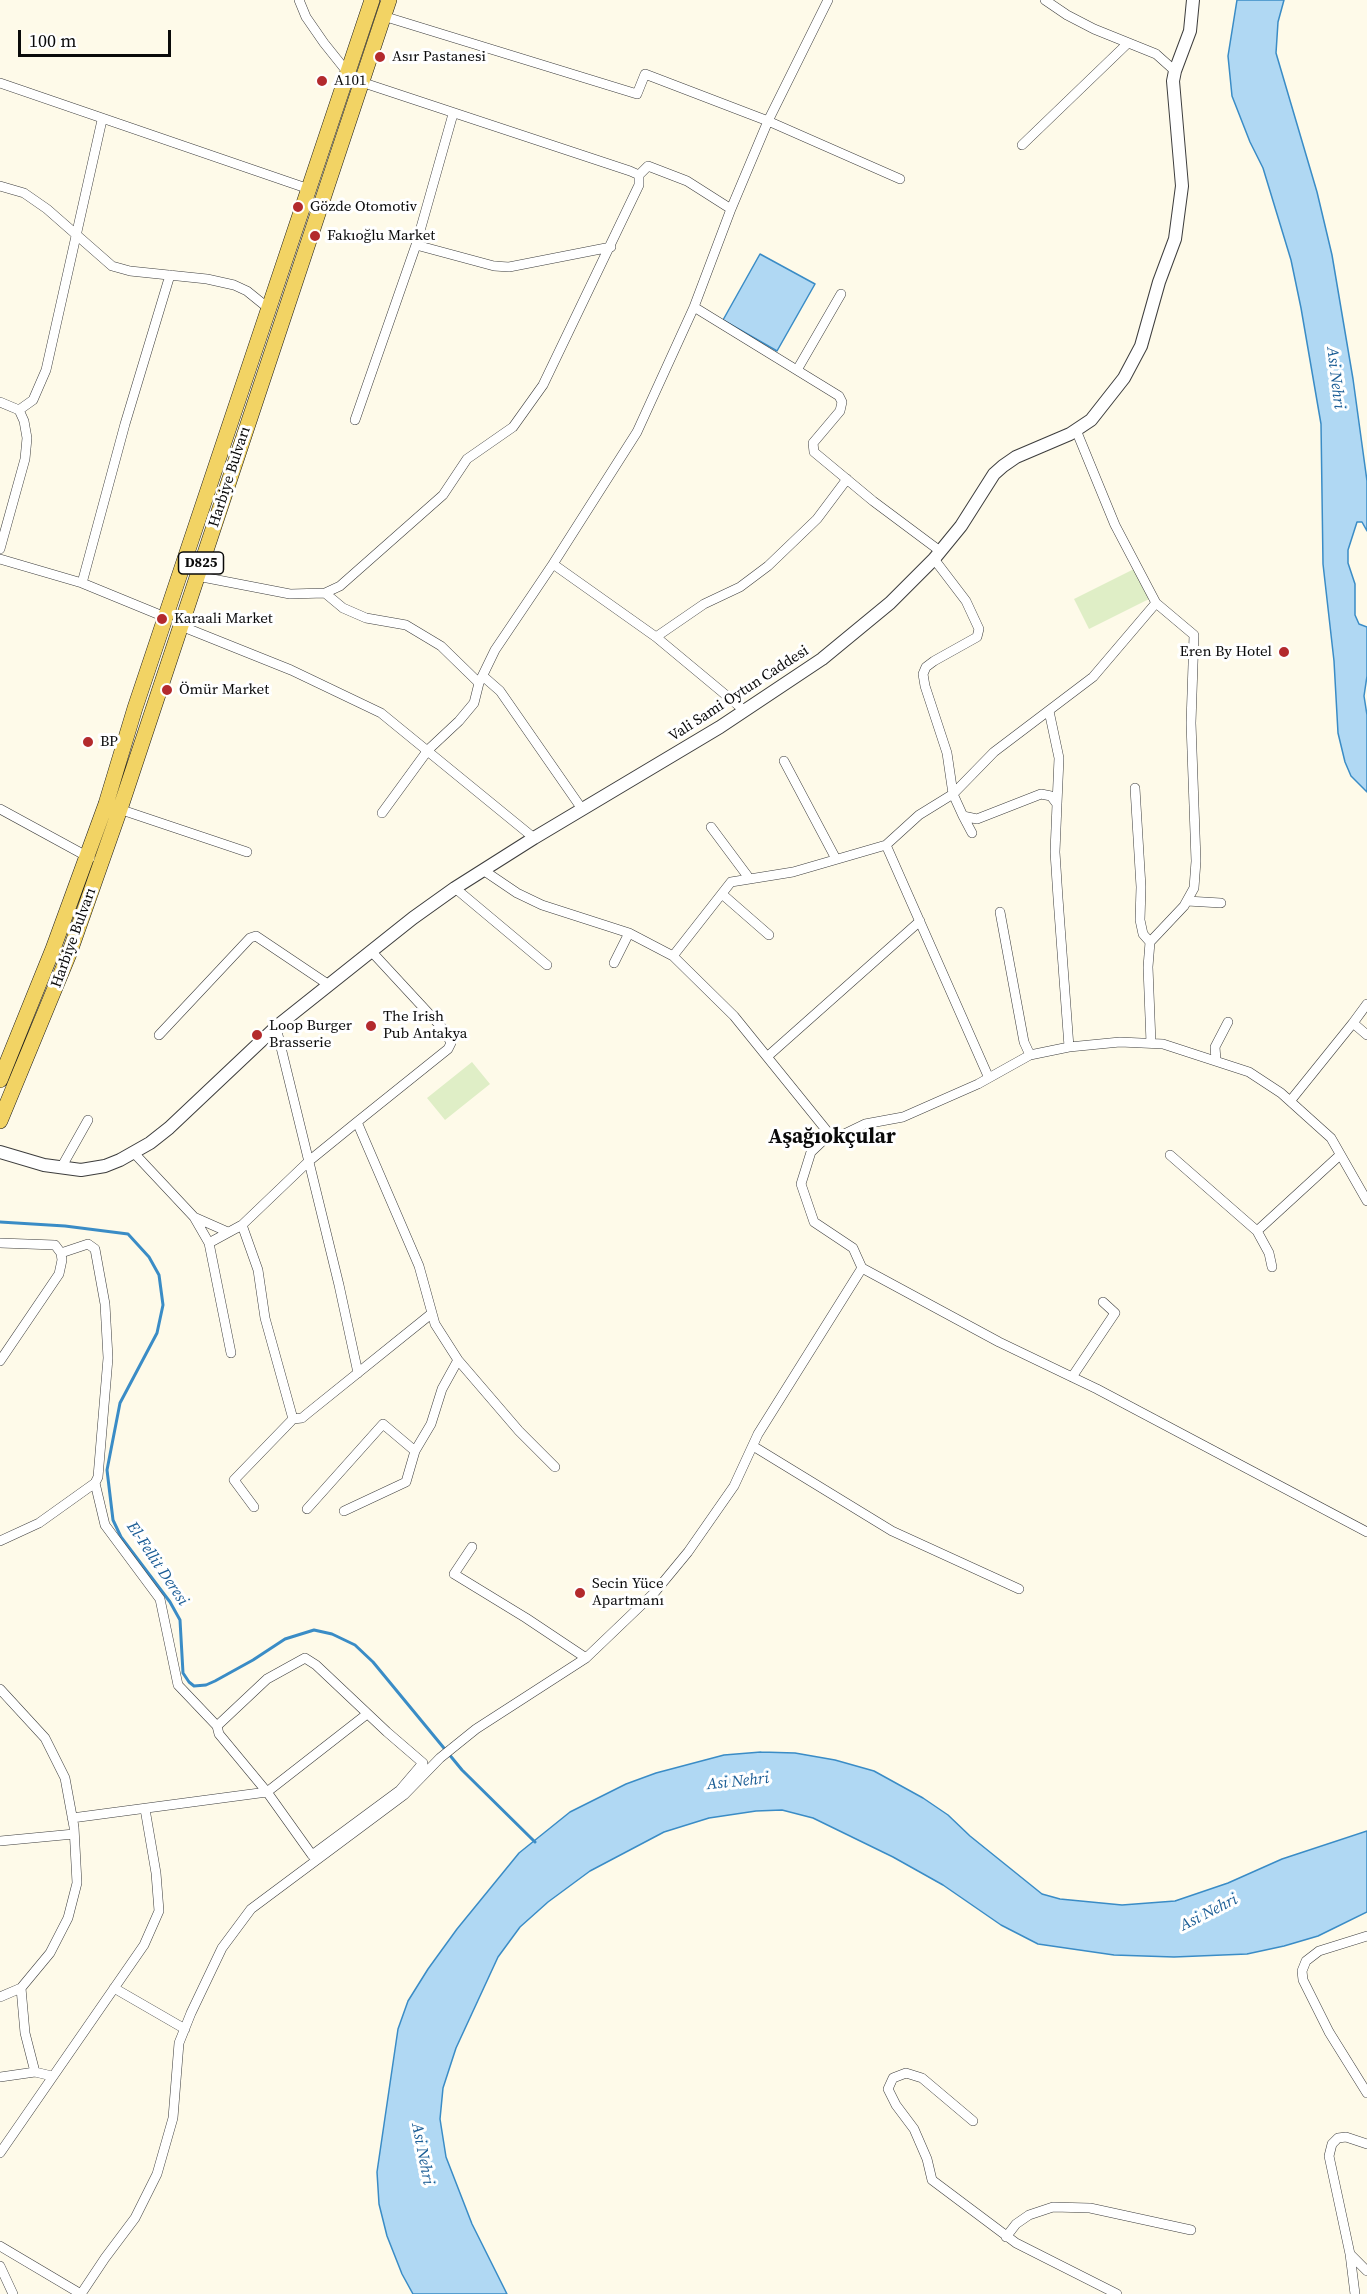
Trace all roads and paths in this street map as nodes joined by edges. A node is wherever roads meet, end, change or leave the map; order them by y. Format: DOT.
graph roads {
  1 [pos="299,0"];
  2 [pos="372,0"];
  3 [pos="389,0"];
  4 [pos="828,0"];
  5 [pos="1045,0"];
  6 [pos="1194,0"];
  7 [pos="383,16"];
  8 [pos="1128,43"];
  9 [pos="1175,71"];
  10 [pos="348,73"];
  11 [pos="361,82"];
  12 [pos="0,83"];
  13 [pos="453,114"];
  14 [pos="102,120"];
  15 [pos="768,121"];
  16 [pos="1022,145"];
  17 [pos="639,175"];
  18 [pos="900,179"];
  19 [pos="0,186"];
  20 [pos="309,189"];
  21 [pos="731,209"];
  22 [pos="77,236"];
  23 [pos="416,245"];
  24 [pos="610,247"];
  25 [pos="170,275"];
  26 [pos="841,294"];
  27 [pos="694,307"];
  28 [pos="268,308"];
  29 [pos="797,370"];
  30 [pos="0,402"];
  31 [pos="19,410"];
  32 [pos="355,420"];
  33 [pos="1076,430"];
  34 [pos="847,479"];
  35 [pos="0,549"];
  36 [pos="937,555"];
  37 [pos="0,559"];
  38 [pos="553,564"];
  39 [pos="197,576"];
  40 [pos="82,583"];
  41 [pos="325,593"];
  42 [pos="1155,603"];
  43 [pos="165,617"];
  44 [pos="181,626"];
  45 [pos="656,638"];
  46 [pos="482,680"];
  47 [pos="745,711"];
  48 [pos="1050,711"];
  49 [pos="428,750"];
  50 [pos="784,761"];
  51 [pos="1135,788"];
  52 [pos="953,794"];
  53 [pos="1057,804"];
  54 [pos="113,807"];
  55 [pos="0,809"];
  56 [pos="582,809"];
  57 [pos="382,813"];
  58 [pos="963,816"];
  59 [pos="711,827"];
  60 [pos="972,833"];
  61 [pos="534,838"];
  62 [pos="886,845"];
  63 [pos="247,852"];
  64 [pos="94,859"];
  65 [pos="836,859"];
  66 [pos="483,870"];
  67 [pos="749,878"];
  68 [pos="455,888"];
  69 [pos="722,894"];
  70 [pos="1187,901"];
  71 [pos="1221,903"];
  72 [pos="1000,912"];
  73 [pos="920,921"];
  74 [pos="629,933"];
  75 [pos="770,935"];
  76 [pos="1150,942"];
  77 [pos="371,951"];
  78 [pos="673,956"];
  79 [pos="614,963"];
  80 [pos="547,965"];
  81 [pos="329,985"];
  82 [pos="1367,1004"];
  83 [pos="1228,1022"];
  84 [pos="1353,1023"];
  85 [pos="276,1027"];
  86 [pos="159,1035"];
  87 [pos="1367,1035"];
  88 [pos="1151,1043"];
  89 [pos="1069,1047"];
  90 [pos="1030,1054"];
  91 [pos="768,1056"];
  92 [pos="1216,1060"];
  93 [pos="988,1077"];
  94 [pos="0,1080"];
  95 [pos="1291,1100"];
  96 [pos="88,1120"];
  97 [pos="0,1121"];
  98 [pos="357,1122"];
  99 [pos="831,1133"];
  100 [pos="0,1152"];
  101 [pos="134,1153"];
  102 [pos="1170,1155"];
  103 [pos="1340,1155"];
  104 [pos="309,1161"];
  105 [pos="61,1168"];
  106 [pos="1367,1201"];
  107 [pos="194,1217"];
  108 [pos="242,1225"];
  109 [pos="1257,1231"];
  110 [pos="228,1232"];
  111 [pos="0,1243"];
  112 [pos="209,1243"];
  113 [pos="61,1253"];
  114 [pos="1272,1267"];
  115 [pos="862,1268"];
  116 [pos="1103,1302"];
  117 [pos="431,1314"];
  118 [pos="231,1353"];
  119 [pos="458,1360"];
  120 [pos="0,1361"];
  121 [pos="358,1373"];
  122 [pos="1072,1377"];
  123 [pos="293,1419"];
  124 [pos="753,1446"];
  125 [pos="415,1451"];
  126 [pos="555,1467"];
  127 [pos="94,1483"];
  128 [pos="254,1507"];
  129 [pos="308,1509"];
  130 [pos="344,1511"];
  131 [pos="1367,1532"];
  132 [pos="0,1541"];
  133 [pos="472,1547"];
  134 [pos="1019,1589"];
  135 [pos="586,1658"];
  136 [pos="0,1689"];
  137 [pos="367,1714"];
  138 [pos="217,1726"];
  139 [pos="267,1792"];
  140 [pos="145,1809"];
  141 [pos="72,1818"];
  142 [pos="74,1834"];
  143 [pos="0,1840"];
  144 [pos="1367,1936"];
  145 [pos="21,1988"];
  146 [pos="114,1988"];
  147 [pos="0,1997"];
  148 [pos="185,2029"];
  149 [pos="35,2072"];
  150 [pos="52,2076"];
  151 [pos="0,2077"];
  152 [pos="1367,2093"];
  153 [pos="973,2121"];
  154 [pos="1367,2144"];
  155 [pos="0,2152"];
  156 [pos="1191,2230"];
  157 [pos="1006,2236"];
  158 [pos="0,2246"];
  159 [pos="1350,2254"];
  160 [pos="0,2266"];
  161 [pos="1367,2271"];
  162 [pos="13,2294"];
  163 [pos="81,2294"];
  164 [pos="1117,2294"];
  165 [pos="1355,2294"];
  1 -- 10 [label="street"];
  2 -- 10 [label="main road, Harbiye Bulvarı / D825"];
  3 -- 7 [label="main road, Harbiye Bulvarı / D825"];
  4 -- 15 [label="street"];
  5 -- 8 [label="street"];
  6 -- 9 [label="street, Vali Sami Oytun Caddesi"];
  7 -- 11 [label="main road, Harbiye Bulvarı / D825"];
  7 -- 15 [label="street"];
  8 -- 9 [label="street"];
  8 -- 16 [label="street"];
  9 -- 33 [label="street, Vali Sami Oytun Caddesi"];
  10 -- 20 [label="main road, Harbiye Bulvarı / D825"];
  11 -- 13 [label="street"];
  11 -- 39 [label="main road, Harbiye Bulvarı / D825"];
  12 -- 14 [label="street"];
  13 -- 17 [label="street"];
  13 -- 23 [label="street"];
  14 -- 20 [label="street"];
  14 -- 22 [label="street"];
  15 -- 18 [label="street"];
  15 -- 21 [label="street"];
  17 -- 21 [label="street"];
  17 -- 24 [label="street"];
  19 -- 22 [label="street"];
  20 -- 28 [label="main road, Harbiye Bulvarı / D825"];
  21 -- 27 [label="street"];
  22 -- 25 [label="street"];
  22 -- 31 [label="street"];
  23 -- 24 [label="street"];
  23 -- 32 [label="street"];
  24 -- 41 [label="street"];
  25 -- 28 [label="street"];
  25 -- 40 [label="street"];
  26 -- 29 [label="street"];
  27 -- 29 [label="street"];
  27 -- 38 [label="street"];
  28 -- 43 [label="main road, Harbiye Bulvarı / D825"];
  29 -- 34 [label="street"];
  30 -- 31 [label="street"];
  31 -- 35 [label="street"];
  33 -- 36 [label="street, Vali Sami Oytun Caddesi"];
  33 -- 42 [label="street"];
  34 -- 36 [label="street"];
  34 -- 45 [label="street"];
  36 -- 47 [label="street, Vali Sami Oytun Caddesi"];
  36 -- 52 [label="street"];
  37 -- 40 [label="street"];
  38 -- 45 [label="street"];
  38 -- 46 [label="street"];
  39 -- 41 [label="street"];
  39 -- 44 [label="main road, Harbiye Bulvarı / D825"];
  40 -- 43 [label="street"];
  41 -- 46 [label="street"];
  42 -- 48 [label="street"];
  42 -- 70 [label="street"];
  43 -- 54 [label="main road, Harbiye Bulvarı / D825"];
  44 -- 49 [label="street"];
  44 -- 54 [label="main road, Harbiye Bulvarı / D825"];
  45 -- 47 [label="street"];
  46 -- 49 [label="street"];
  46 -- 56 [label="street"];
  47 -- 56 [label="street, Vali Sami Oytun Caddesi"];
  48 -- 52 [label="street"];
  48 -- 53 [label="street"];
  49 -- 57 [label="street"];
  49 -- 61 [label="street"];
  50 -- 65 [label="street"];
  51 -- 76 [label="street"];
  52 -- 58 [label="street"];
  52 -- 62 [label="street"];
  53 -- 58 [label="street"];
  53 -- 89 [label="street"];
  54 -- 63 [label="street"];
  54 -- 64 [label="main road, Harbiye Bulvarı / D825"];
  55 -- 64 [label="street"];
  56 -- 61 [label="street, Vali Sami Oytun Caddesi"];
  58 -- 60 [label="street"];
  59 -- 67 [label="street"];
  61 -- 66 [label="street, Vali Sami Oytun Caddesi"];
  62 -- 65 [label="street"];
  62 -- 73 [label="street"];
  64 -- 94 [label="main road, Harbiye Bulvarı / D825"];
  64 -- 97 [label="main road, Harbiye Bulvarı / D825"];
  65 -- 67 [label="street"];
  66 -- 68 [label="street, Vali Sami Oytun Caddesi"];
  66 -- 74 [label="street"];
  67 -- 69 [label="street"];
  68 -- 77 [label="street, Vali Sami Oytun Caddesi"];
  68 -- 80 [label="street"];
  69 -- 75 [label="street"];
  69 -- 78 [label="street"];
  70 -- 71 [label="street"];
  70 -- 76 [label="street"];
  72 -- 90 [label="street"];
  73 -- 91 [label="street"];
  73 -- 93 [label="street"];
  74 -- 78 [label="street"];
  74 -- 79 [label="street"];
  76 -- 88 [label="street"];
  77 -- 81 [label="street, Vali Sami Oytun Caddesi"];
  77 -- 98 [label="street"];
  78 -- 91 [label="street"];
  81 -- 85 [label="street, Vali Sami Oytun Caddesi"];
  81 -- 86 [label="street"];
  82 -- 84 [label="street"];
  83 -- 92 [label="street"];
  84 -- 87 [label="street"];
  84 -- 95 [label="street"];
  85 -- 101 [label="street, Vali Sami Oytun Caddesi"];
  85 -- 104 [label="street"];
  88 -- 89 [label="street"];
  88 -- 92 [label="street"];
  89 -- 90 [label="street"];
  90 -- 93 [label="street"];
  91 -- 99 [label="street"];
  92 -- 95 [label="street"];
  93 -- 99 [label="street"];
  95 -- 103 [label="street"];
  96 -- 105 [label="street"];
  98 -- 104 [label="street"];
  98 -- 117 [label="street"];
  99 -- 115 [label="street"];
  100 -- 105 [label="street, Vali Sami Oytun Caddesi"];
  101 -- 105 [label="street, Vali Sami Oytun Caddesi"];
  101 -- 107 [label="street"];
  102 -- 109 [label="street"];
  103 -- 106 [label="street"];
  103 -- 109 [label="street"];
  104 -- 108 [label="street"];
  104 -- 121 [label="street"];
  107 -- 110 [label="street"];
  107 -- 112 [label="street"];
  108 -- 110 [label="street"];
  108 -- 123 [label="street"];
  109 -- 114 [label="street"];
  110 -- 112 [label="street"];
  111 -- 113 [label="street"];
  112 -- 118 [label="street"];
  113 -- 120 [label="street"];
  113 -- 127 [label="street"];
  115 -- 122 [label="street"];
  115 -- 124 [label="street"];
  116 -- 122 [label="street"];
  117 -- 119 [label="street"];
  117 -- 121 [label="street"];
  119 -- 125 [label="street"];
  119 -- 126 [label="street"];
  121 -- 123 [label="street"];
  122 -- 131 [label="street"];
  123 -- 128 [label="street"];
  124 -- 134 [label="street"];
  124 -- 135 [label="street"];
  125 -- 129 [label="street"];
  125 -- 130 [label="street"];
  127 -- 132 [label="street"];
  127 -- 138 [label="street"];
  133 -- 135 [label="street"];
  135 -- 148 [label="street"];
  136 -- 141 [label="street"];
  137 -- 138 [label="street"];
  137 -- 139 [label="street"];
  137 -- 139 [label="street"];
  138 -- 139 [label="street"];
  139 -- 140 [label="street"];
  140 -- 141 [label="street"];
  140 -- 146 [label="street"];
  141 -- 142 [label="street"];
  142 -- 143 [label="street"];
  142 -- 145 [label="street"];
  144 -- 152 [label="street"];
  145 -- 147 [label="street"];
  145 -- 149 [label="street"];
  146 -- 148 [label="street"];
  146 -- 150 [label="street"];
  148 -- 163 [label="street"];
  149 -- 150 [label="street"];
  149 -- 151 [label="street"];
  150 -- 155 [label="street"];
  153 -- 157 [label="street"];
  154 -- 159 [label="street"];
  156 -- 157 [label="street"];
  157 -- 164 [label="street"];
  158 -- 163 [label="street"];
  159 -- 161 [label="street"];
  159 -- 165 [label="street"];
  160 -- 162 [label="street"];
}
